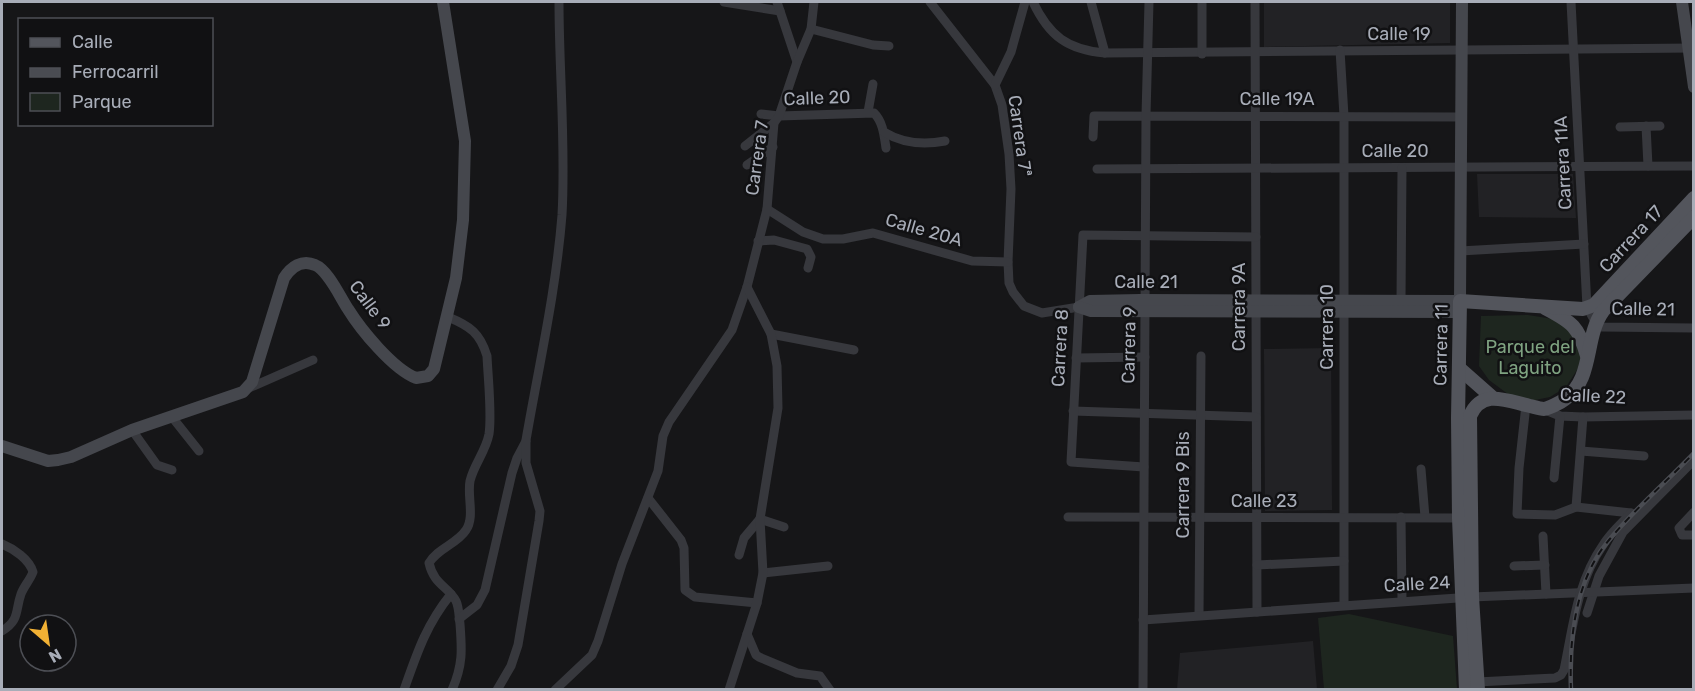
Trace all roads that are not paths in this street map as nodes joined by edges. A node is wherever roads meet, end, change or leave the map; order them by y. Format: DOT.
graph roads {
  1 [pos="443,2"];
  2 [pos="559,2"];
  3 [pos="724,2"];
  4 [pos="814,2"];
  5 [pos="930,2"];
  6 [pos="1025,2"];
  7 [pos="1034,2"];
  8 [pos="1091,2"];
  9 [pos="1149,2"];
  10 [pos="1202,2"];
  11 [pos="1255,2"];
  12 [pos="1461,2"];
  13 [pos="1572,2"];
  14 [pos="1682,2"];
  15 [pos="779,6"];
  16 [pos="811,29"];
  17 [pos="889,46"];
  18 [pos="1691,48"];
  19 [pos="1574,49"];
  20 [pos="1461,50"];
  21 [pos="1340,51"];
  22 [pos="1105,53"];
  23 [pos="1255,53"];
  24 [pos="1148,54"];
  25 [pos="1202,54"];
  26 [pos="797,62"];
  27 [pos="873,84"];
  28 [pos="995,85"];
  29 [pos="1694,87"];
  30 [pos="871,113"];
  31 [pos="761,114"];
  32 [pos="1146,115"];
  33 [pos="1255,116"];
  34 [pos="1344,116"];
  35 [pos="1461,117"];
  36 [pos="777,120"];
  37 [pos="1646,126"];
  38 [pos="1660,126"];
  39 [pos="1620,127"];
  40 [pos="884,132"];
  41 [pos="1093,137"];
  42 [pos="945,141"];
  43 [pos="745,146"];
  44 [pos="773,147"];
  45 [pos="886,148"];
  46 [pos="747,165"];
  47 [pos="1648,166"];
  48 [pos="1694,166"];
  49 [pos="1461,167"];
  50 [pos="1580,167"];
  51 [pos="1256,168"];
  52 [pos="1344,168"];
  53 [pos="1402,168"];
  54 [pos="1097,169"];
  55 [pos="1146,169"];
  56 [pos="1694,198"];
  57 [pos="766,209"];
  58 [pos="1694,218"];
  59 [pos="1146,235"];
  60 [pos="1256,237"];
  61 [pos="758,241"];
  62 [pos="1584,244"];
  63 [pos="1460,251"];
  64 [pos="1008,262"];
  65 [pos="808,268"];
  66 [pos="747,287"];
  67 [pos="1401,301"];
  68 [pos="1146,305"];
  69 [pos="1256,305"];
  70 [pos="1344,306"];
  71 [pos="1459,306"];
  72 [pos="1541,306"];
  73 [pos="1591,306"];
  74 [pos="1079,307"];
  75 [pos="448,317"];
  76 [pos="1596,321"];
  77 [pos="1694,328"];
  78 [pos="771,334"];
  79 [pos="854,350"];
  80 [pos="1201,356"];
  81 [pos="1145,357"];
  82 [pos="1076,358"];
  83 [pos="1588,359"];
  84 [pos="313,360"];
  85 [pos="1459,368"];
  86 [pos="247,389"];
  87 [pos="1493,398"];
  88 [pos="1526,405"];
  89 [pos="1543,409"];
  90 [pos="1073,411"];
  91 [pos="1145,412"];
  92 [pos="1200,414"];
  93 [pos="1694,415"];
  94 [pos="1560,416"];
  95 [pos="172,417"];
  96 [pos="1256,417"];
  97 [pos="1583,417"];
  98 [pos="132,430"];
  99 [pos="526,440"];
  100 [pos="2,446"];
  101 [pos="199,451"];
  102 [pos="1581,451"];
  103 [pos="1644,456"];
  104 [pos="1694,460"];
  105 [pos="1144,466"];
  106 [pos="1421,469"];
  107 [pos="172,470"];
  108 [pos="1554,478"];
  109 [pos="648,498"];
  110 [pos="1576,507"];
  111 [pos="1694,512"];
  112 [pos="1068,517"];
  113 [pos="1143,517"];
  114 [pos="1200,517"];
  115 [pos="1257,517"];
  116 [pos="1344,517"];
  117 [pos="1401,517"];
  118 [pos="1425,518"];
  119 [pos="1459,518"];
  120 [pos="760,519"];
  121 [pos="784,527"];
  122 [pos="1694,535"];
  123 [pos="1543,536"];
  124 [pos="2,544"];
  125 [pos="739,555"];
  126 [pos="1344,561"];
  127 [pos="1257,565"];
  128 [pos="1545,565"];
  129 [pos="828,566"];
  130 [pos="1514,566"];
  131 [pos="763,573"];
  132 [pos="1694,588"];
  133 [pos="1595,591"];
  134 [pos="1579,593"];
  135 [pos="451,594"];
  136 [pos="1546,594"];
  137 [pos="1467,597"];
  138 [pos="1402,601"];
  139 [pos="756,603"];
  140 [pos="1344,604"];
  141 [pos="1257,612"];
  142 [pos="1587,613"];
  143 [pos="1199,615"];
  144 [pos="459,619"];
  145 [pos="1143,620"];
  146 [pos="2,631"];
  147 [pos="747,634"];
  148 [pos="1474,687"];
  149 [pos="404,690"];
  150 [pos="453,690"];
  151 [pos="497,690"];
  152 [pos="555,690"];
  153 [pos="729,690"];
  154 [pos="830,690"];
  155 [pos="1143,690"];
  1 -- 75 [label="street, Calle 9"];
  2 -- 99 [label="street"];
  3 -- 15 [label="street"];
  4 -- 16 [label="street, Carrera 7"];
  5 -- 28 [label="street, Carrera 7ª"];
  6 -- 28 [label="street"];
  7 -- 22 [label="street"];
  8 -- 22 [label="street"];
  9 -- 24 [label="street, Carrera 9"];
  10 -- 25 [label="street"];
  11 -- 23 [label="street, Carrera 9A"];
  12 -- 20 [label="street, Carrera 11"];
  13 -- 19 [label="street, Carrera 11A"];
  14 -- 18 [label="street"];
  15 -- 26 [label="street"];
  16 -- 17 [label="street"];
  16 -- 26 [label="street, Carrera 7"];
  18 -- 19 [label="street, Calle 19"];
  18 -- 29 [label="street"];
  19 -- 20 [label="street, Calle 19"];
  19 -- 50 [label="street, Carrera 11A"];
  20 -- 21 [label="street, Calle 19"];
  20 -- 35 [label="street, Carrera 11"];
  21 -- 23 [label="street, Calle 19"];
  21 -- 34 [label="street, Carrera 10"];
  22 -- 24 [label="street, Calle 19"];
  23 -- 25 [label="street, Calle 19"];
  23 -- 33 [label="street, Carrera 9A"];
  24 -- 25 [label="street, Calle 19"];
  24 -- 32 [label="street, Carrera 9"];
  26 -- 36 [label="street, Carrera 7"];
  27 -- 30 [label="street"];
  28 -- 64 [label="street, Carrera 7ª"];
  30 -- 36 [label="street, Calle 20"];
  30 -- 40 [label="street"];
  31 -- 36 [label="street, Calle 20"];
  32 -- 33 [label="street, Calle 19A"];
  32 -- 41 [label="street, Calle 19A"];
  32 -- 55 [label="street, Carrera 9"];
  33 -- 34 [label="street, Calle 19A"];
  33 -- 51 [label="street, Carrera 9A"];
  34 -- 35 [label="street, Calle 19A"];
  34 -- 52 [label="street, Carrera 10"];
  35 -- 49 [label="street, Carrera 11"];
  36 -- 43 [label="street"];
  36 -- 44 [label="street, Carrera 7"];
  37 -- 38 [label="street"];
  37 -- 39 [label="street"];
  37 -- 47 [label="street"];
  40 -- 42 [label="street"];
  40 -- 45 [label="street"];
  44 -- 46 [label="street"];
  44 -- 57 [label="street, Carrera 7"];
  47 -- 48 [label="street, Calle 20"];
  47 -- 50 [label="street, Calle 20"];
  49 -- 50 [label="street, Calle 20"];
  49 -- 53 [label="street, Calle 20"];
  49 -- 63 [label="street, Carrera 11"];
  50 -- 62 [label="street, Carrera 11A"];
  51 -- 52 [label="street, Calle 20"];
  51 -- 55 [label="street, Calle 20"];
  51 -- 60 [label="street, Carrera 9A"];
  52 -- 53 [label="street, Calle 20"];
  52 -- 70 [label="street, Carrera 10"];
  53 -- 67 [label="street"];
  54 -- 55 [label="street, Calle 20"];
  55 -- 59 [label="street, Carrera 9"];
  56 -- 73 [label="main road, Carrera 17"];
  57 -- 61 [label="street, Carrera 7"];
  57 -- 64 [label="street, Calle 20A"];
  58 -- 76 [label="main road, Carrera 17"];
  59 -- 60 [label="street"];
  59 -- 68 [label="street, Carrera 9"];
  59 -- 74 [label="street, Carrera 8"];
  60 -- 69 [label="street, Carrera 9A"];
  61 -- 65 [label="street"];
  61 -- 66 [label="street, Carrera 7"];
  62 -- 63 [label="street"];
  62 -- 73 [label="street, Carrera 11A"];
  63 -- 71 [label="street, Carrera 11"];
  64 -- 74 [label="street, Carrera 7ª"];
  66 -- 78 [label="street"];
  66 -- 109 [label="street, Carrera 7"];
  67 -- 70 [label="street, Calle 21"];
  67 -- 71 [label="street, Calle 21"];
  68 -- 69 [label="street, Calle 21"];
  68 -- 74 [label="street, Calle 21"];
  68 -- 81 [label="street, Carrera 9"];
  69 -- 70 [label="street, Calle 21"];
  69 -- 96 [label="street, Carrera 9A"];
  70 -- 71 [label="street, Calle 21"];
  70 -- 116 [label="street, Carrera 10"];
  71 -- 72 [label="main road, Calle 21"];
  71 -- 85 [label="main road, Carrera 11"];
  72 -- 73 [label="main road, Calle 21"];
  72 -- 83 [label="main road"];
  73 -- 76 [label="street, Carrera 11A"];
  74 -- 82 [label="street, Carrera 8"];
  75 -- 86 [label="street, Calle 9"];
  75 -- 135 [label="street"];
  76 -- 77 [label="street, Calle 21"];
  76 -- 83 [label="main road"];
  78 -- 79 [label="street"];
  78 -- 120 [label="street"];
  80 -- 92 [label="street, Carrera 9 Bis"];
  81 -- 82 [label="street"];
  81 -- 91 [label="street, Carrera 9"];
  82 -- 90 [label="street, Carrera 8"];
  83 -- 89 [label="main road"];
  84 -- 86 [label="street"];
  85 -- 87 [label="main road"];
  85 -- 119 [label="main road, Carrera 11"];
  86 -- 95 [label="street"];
  87 -- 88 [label="main road, Calle 22"];
  87 -- 137 [label="main road, Carrera 11"];
  88 -- 89 [label="main road, Calle 22"];
  88 -- 110 [label="street"];
  89 -- 94 [label="street, Calle 22"];
  90 -- 91 [label="street"];
  90 -- 105 [label="street, Carrera 8"];
  91 -- 92 [label="street"];
  91 -- 105 [label="street, Carrera 9"];
  92 -- 96 [label="street"];
  92 -- 114 [label="street, Carrera 9 Bis"];
  93 -- 97 [label="street, Calle 22"];
  94 -- 97 [label="street, Calle 22"];
  94 -- 108 [label="street"];
  95 -- 98 [label="street"];
  95 -- 101 [label="street"];
  96 -- 115 [label="street, Carrera 9A"];
  97 -- 102 [label="street"];
  98 -- 100 [label="street"];
  98 -- 107 [label="street"];
  99 -- 144 [label="street"];
  99 -- 151 [label="street"];
  102 -- 103 [label="street"];
  102 -- 110 [label="street"];
  104 -- 133 [label="street"];
  105 -- 113 [label="street, Carrera 9"];
  106 -- 118 [label="street"];
  109 -- 139 [label="street"];
  109 -- 152 [label="street, Carrera 7"];
  110 -- 134 [label="street"];
  111 -- 122 [label="street"];
  112 -- 113 [label="street, Calle 23"];
  113 -- 114 [label="street, Calle 23"];
  113 -- 145 [label="street, Carrera 9"];
  114 -- 115 [label="street, Calle 23"];
  114 -- 143 [label="street, Carrera 9 Bis"];
  115 -- 116 [label="street, Calle 23"];
  115 -- 127 [label="street, Carrera 9A"];
  116 -- 117 [label="street, Calle 23"];
  116 -- 126 [label="street, Carrera 10"];
  117 -- 118 [label="street, Calle 23"];
  117 -- 138 [label="street"];
  118 -- 119 [label="street, Calle 23"];
  119 -- 137 [label="main road, Carrera 11"];
  120 -- 121 [label="street"];
  120 -- 125 [label="street"];
  120 -- 131 [label="street"];
  123 -- 128 [label="street"];
  124 -- 146 [label="street"];
  126 -- 127 [label="street"];
  126 -- 140 [label="street, Carrera 10"];
  127 -- 141 [label="street, Carrera 9A"];
  128 -- 130 [label="street"];
  128 -- 136 [label="street"];
  129 -- 131 [label="street"];
  131 -- 139 [label="street"];
  132 -- 133 [label="street, Calle 24"];
  133 -- 134 [label="street, Calle 24"];
  133 -- 142 [label="street"];
  134 -- 136 [label="street, Calle 24"];
  134 -- 148 [label="street"];
  135 -- 144 [label="street"];
  135 -- 149 [label="street"];
  136 -- 137 [label="street, Calle 24"];
  137 -- 138 [label="street, Calle 24"];
  137 -- 148 [label="main road, Carrera 11"];
  138 -- 140 [label="street, Calle 24"];
  139 -- 147 [label="street"];
  140 -- 141 [label="street, Calle 24"];
  141 -- 143 [label="street, Calle 24"];
  143 -- 145 [label="street, Calle 24"];
  144 -- 150 [label="street"];
  145 -- 155 [label="street, Carrera 9"];
  147 -- 153 [label="street"];
  147 -- 154 [label="street"];
}
